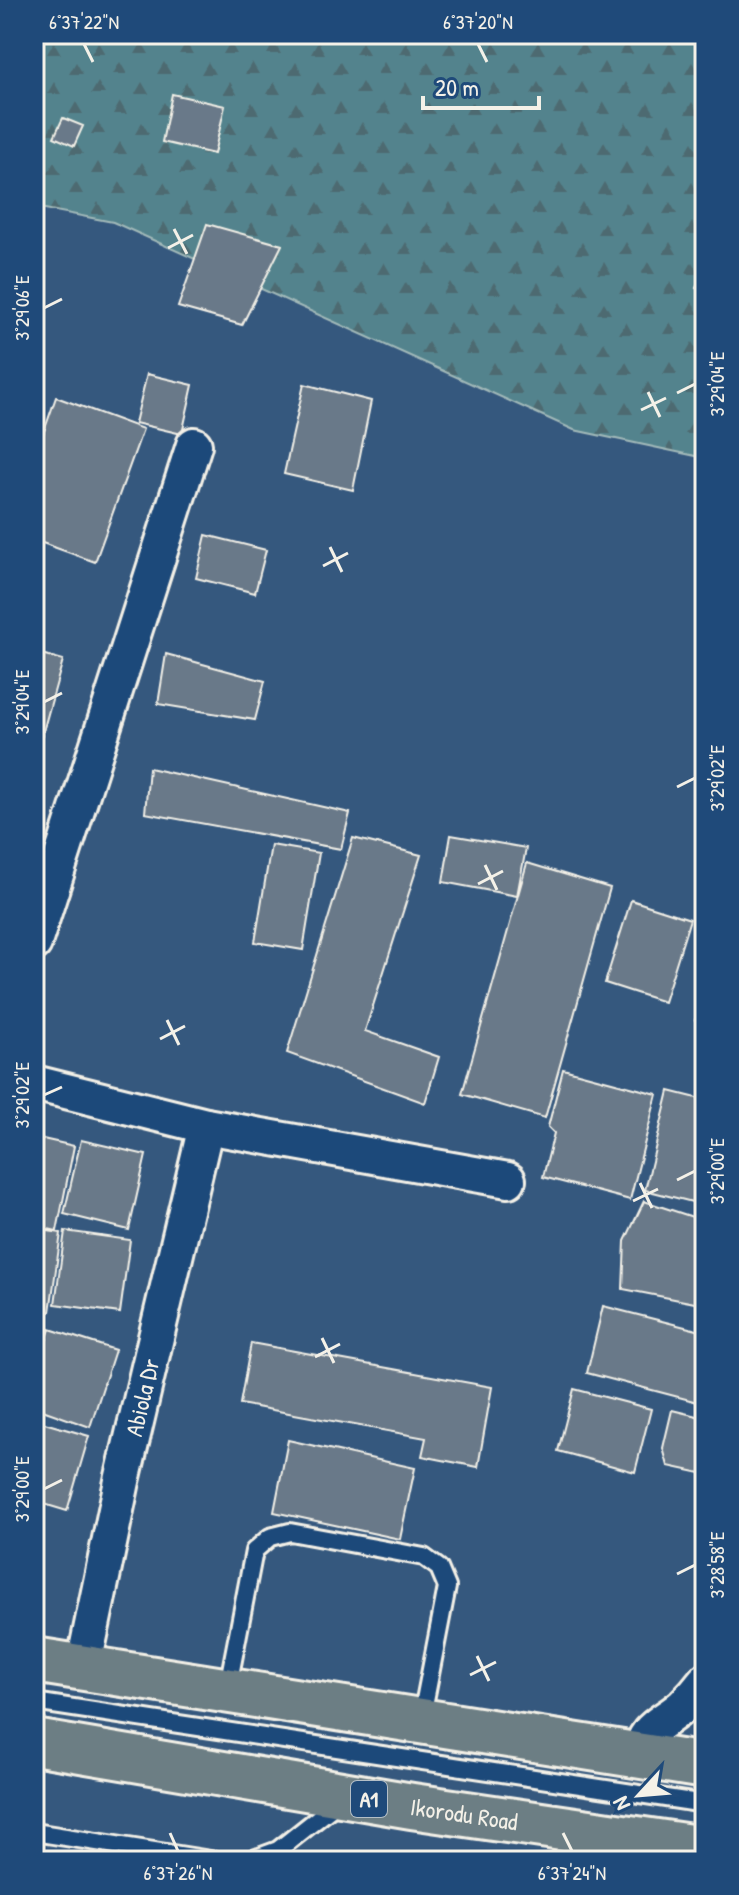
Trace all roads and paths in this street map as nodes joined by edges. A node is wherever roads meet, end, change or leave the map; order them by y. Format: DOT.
graph roads {
  1 [pos="194,445"];
  2 [pos="34,943"];
  3 [pos="34,1083"];
  4 [pos="206,1126"];
  5 [pos="508,1180"];
  6 [pos="34,1660"];
  7 [pos="83,1669"];
  8 [pos="705,1681"];
  9 [pos="227,1692"];
  10 [pos="34,1702"];
  11 [pos="421,1723"];
  12 [pos="34,1742"];
  13 [pos="640,1757"];
  14 [pos="705,1766"];
  15 [pos="347,1795"];
  16 [pos="705,1804"];
  17 [pos="34,1832"];
  18 [pos="690,1852"];
  19 [pos="217,1861"];
  20 [pos="248,1861"];
  1 -- 2 [label="street"];
  3 -- 4 [label="street"];
  4 -- 5 [label="street"];
  4 -- 7 [label="street, Abiola Dr"];
  6 -- 7 [label="highway"];
  7 -- 9 [label="highway"];
  8 -- 13 [label="street"];
  9 -- 11 [label="highway"];
  9 -- 11 [label="lane"];
  10 -- 16 [label="lane"];
  11 -- 13 [label="highway"];
  12 -- 15 [label="highway, Ikorodu Road / A1"];
  13 -- 14 [label="highway"];
  15 -- 18 [label="highway, Ikorodu Road / A1"];
  15 -- 20 [label="lane"];
  17 -- 19 [label="lane"];
}
